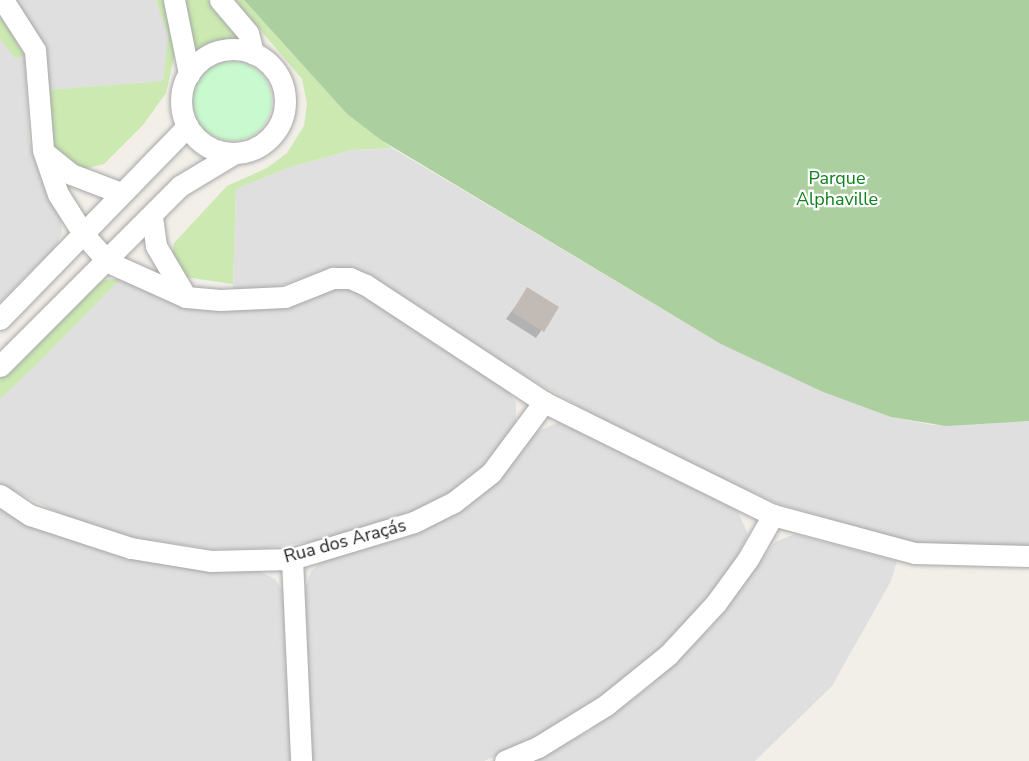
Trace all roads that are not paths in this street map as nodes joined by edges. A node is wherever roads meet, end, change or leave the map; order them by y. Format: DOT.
graph roads {
  1 [pos="3,0"];
  2 [pos="174,0"];
  3 [pos="220,0"];
  4 [pos="253,53"];
  5 [pos="189,74"];
  6 [pos="188,126"];
  7 [pos="43,150"];
  8 [pos="235,153"];
  9 [pos="121,193"];
  10 [pos="152,218"];
  11 [pos="84,235"];
  12 [pos="108,261"];
  13 [pos="186,297"];
  14 [pos="0,319"];
  15 [pos="0,366"];
  16 [pos="544,402"];
  17 [pos="0,495"];
  18 [pos="773,515"];
  19 [pos="1029,556"];
  20 [pos="292,559"];
  21 [pos="301,761"];
  22 [pos="505,761"];
  1 -- 7 [label="street"];
  2 -- 5 [label="street"];
  3 -- 4 [label="street"];
  4 -- 5 [label="street"];
  4 -- 8 [label="street"];
  5 -- 6 [label="street"];
  6 -- 8 [label="street"];
  6 -- 9 [label="street"];
  7 -- 9 [label="street"];
  7 -- 11 [label="street"];
  8 -- 10 [label="street"];
  9 -- 11 [label="street"];
  10 -- 12 [label="street"];
  10 -- 13 [label="street"];
  11 -- 12 [label="street"];
  11 -- 14 [label="street"];
  12 -- 13 [label="street"];
  12 -- 15 [label="street"];
  13 -- 16 [label="street"];
  16 -- 18 [label="street"];
  16 -- 20 [label="street, Rua dos Araçás"];
  17 -- 20 [label="street, Rua dos Araçás"];
  18 -- 19 [label="street"];
  18 -- 22 [label="street"];
  20 -- 21 [label="street"];
}
